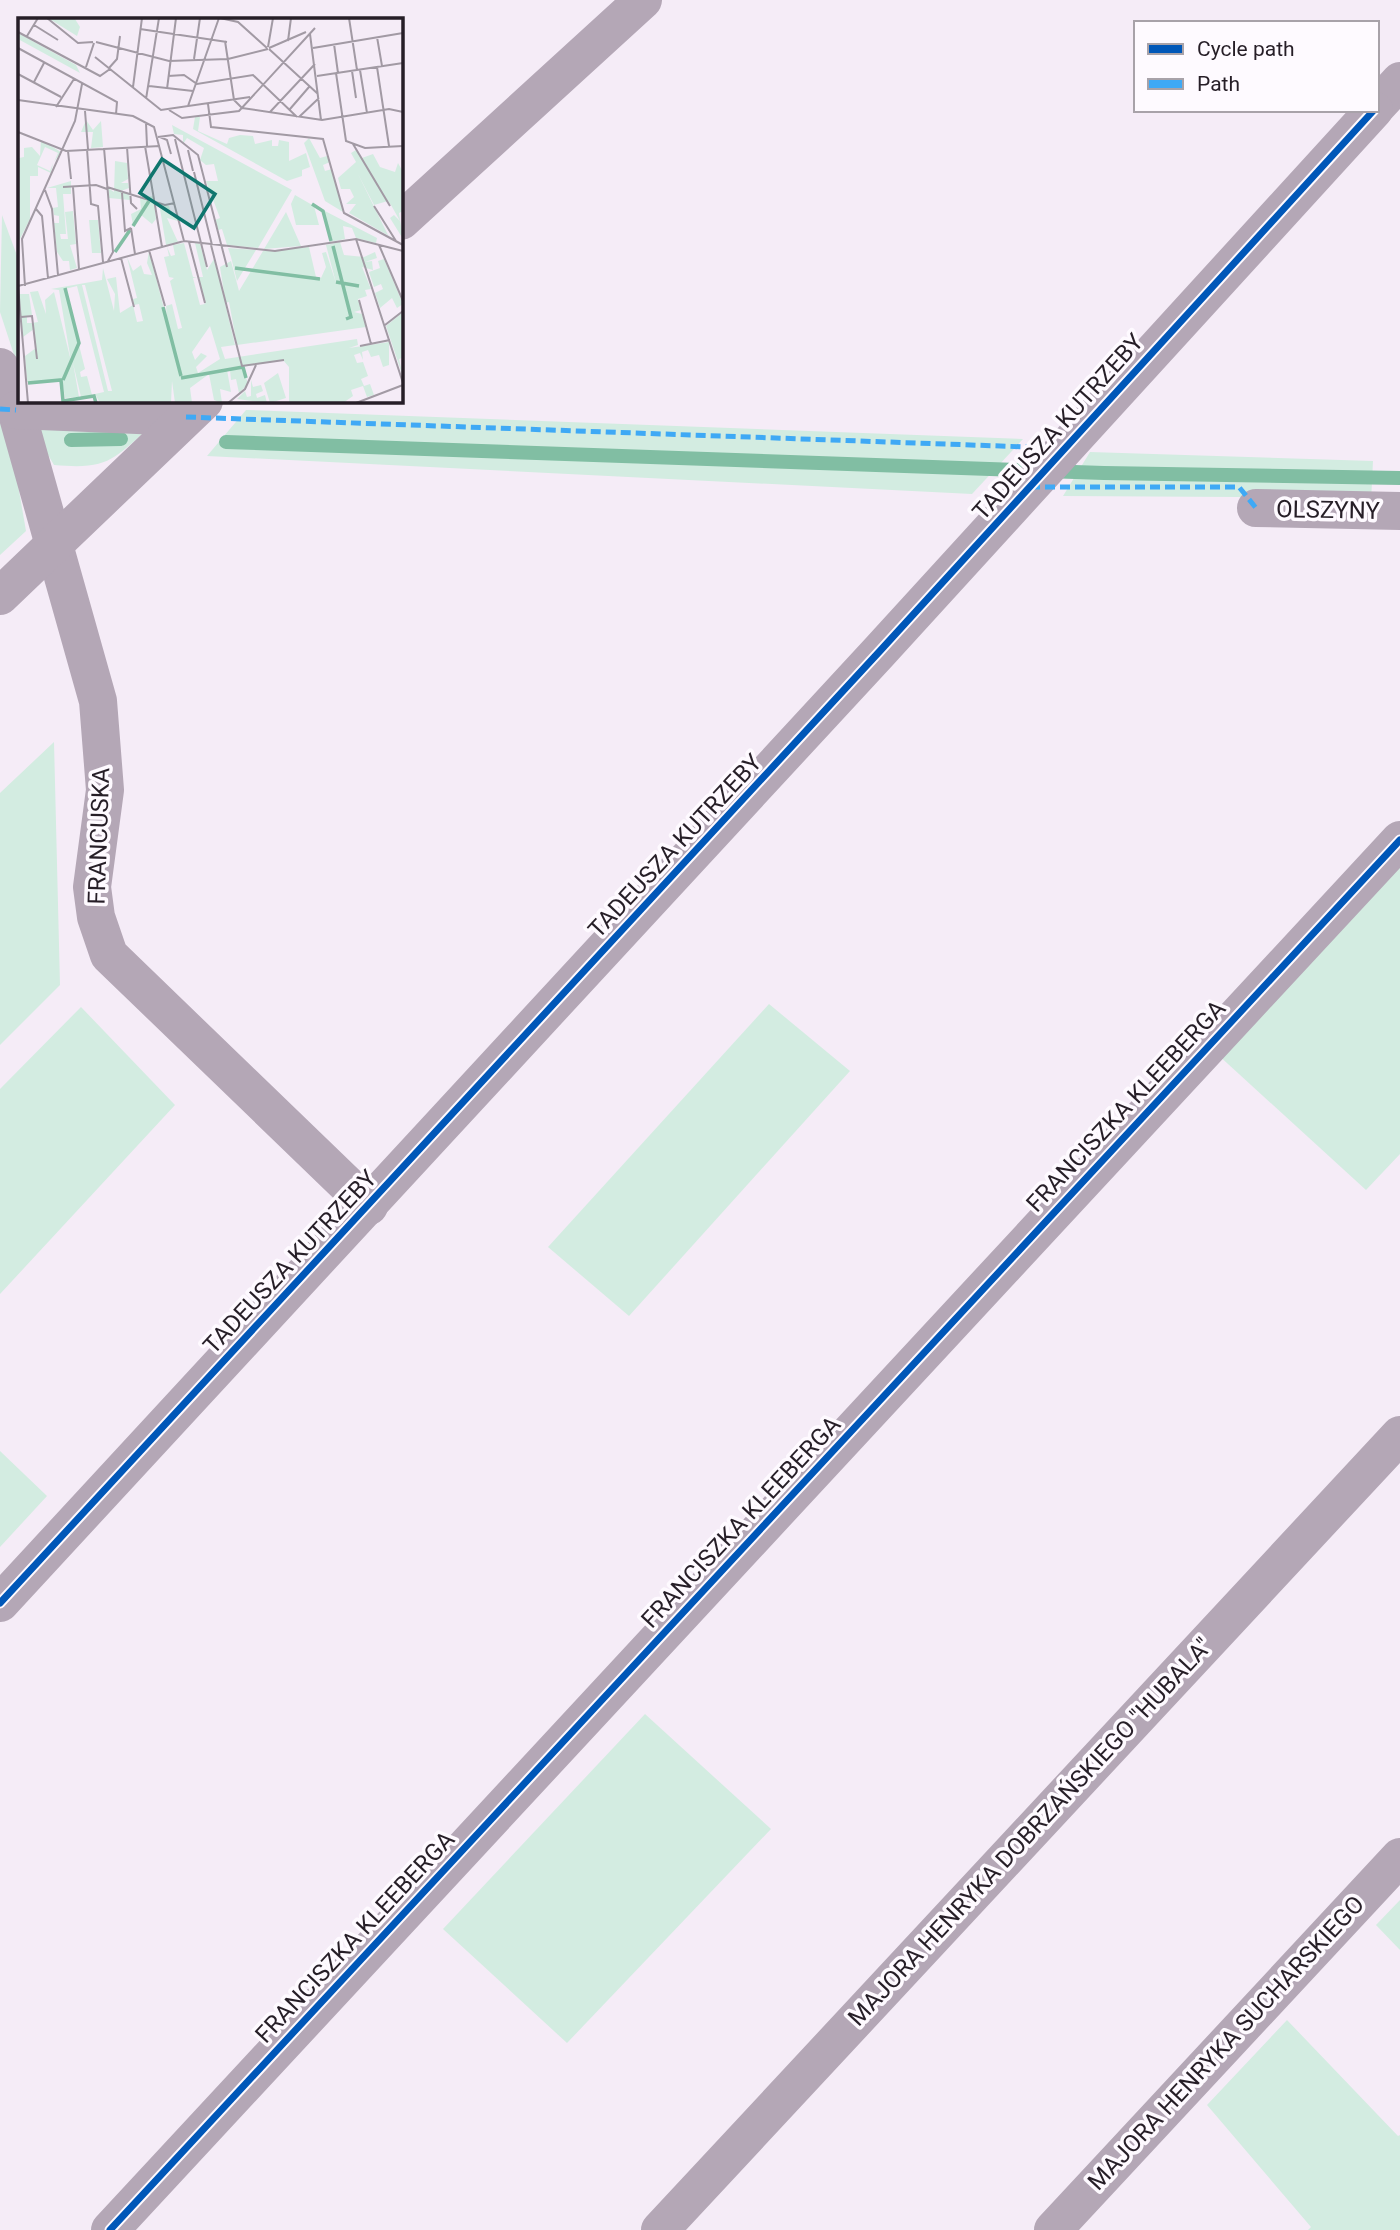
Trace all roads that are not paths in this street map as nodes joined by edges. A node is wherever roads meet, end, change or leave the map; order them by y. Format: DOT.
graph roads {
  1 [pos="643,0"];
  2 [pos="1400,82"];
  3 [pos="1379,104"];
  4 [pos="1372,112"];
  5 [pos="402,220"];
  6 [pos="0,367"];
  7 [pos="195,409"];
  8 [pos="16,410"];
  9 [pos="1256,508"];
  10 [pos="1400,511"];
  11 [pos="52,548"];
  12 [pos="0,596"];
  13 [pos="1400,840"];
  14 [pos="369,1206"];
  15 [pos="1400,1435"];
  16 [pos="0,1603"];
  17 [pos="1400,1857"];
  18 [pos="110,2230"];
  19 [pos="660,2230"];
  20 [pos="1053,2230"];
  1 -- 5 [label="street"];
  2 -- 3 [label="street"];
  4 -- 14 [label="street, TADEUSZA KUTRZEBY"];
  6 -- 8 [label="street, FRANCUSKA"];
  7 -- 8 [label="street"];
  7 -- 11 [label="street"];
  8 -- 11 [label="street, FRANCUSKA"];
  9 -- 10 [label="street, OLSZYNY"];
  11 -- 12 [label="street"];
  11 -- 14 [label="street, FRANCUSKA"];
  13 -- 18 [label="street, FRANCISZKA KLEEBERGA"];
  14 -- 16 [label="street, TADEUSZA KUTRZEBY"];
  15 -- 19 [label="street, MAJORA HENRYKA DOBRZAŃSKIEGO \"HUBALA\""];
  17 -- 20 [label="street, MAJORA HENRYKA SUCHARSKIEGO"];
}
